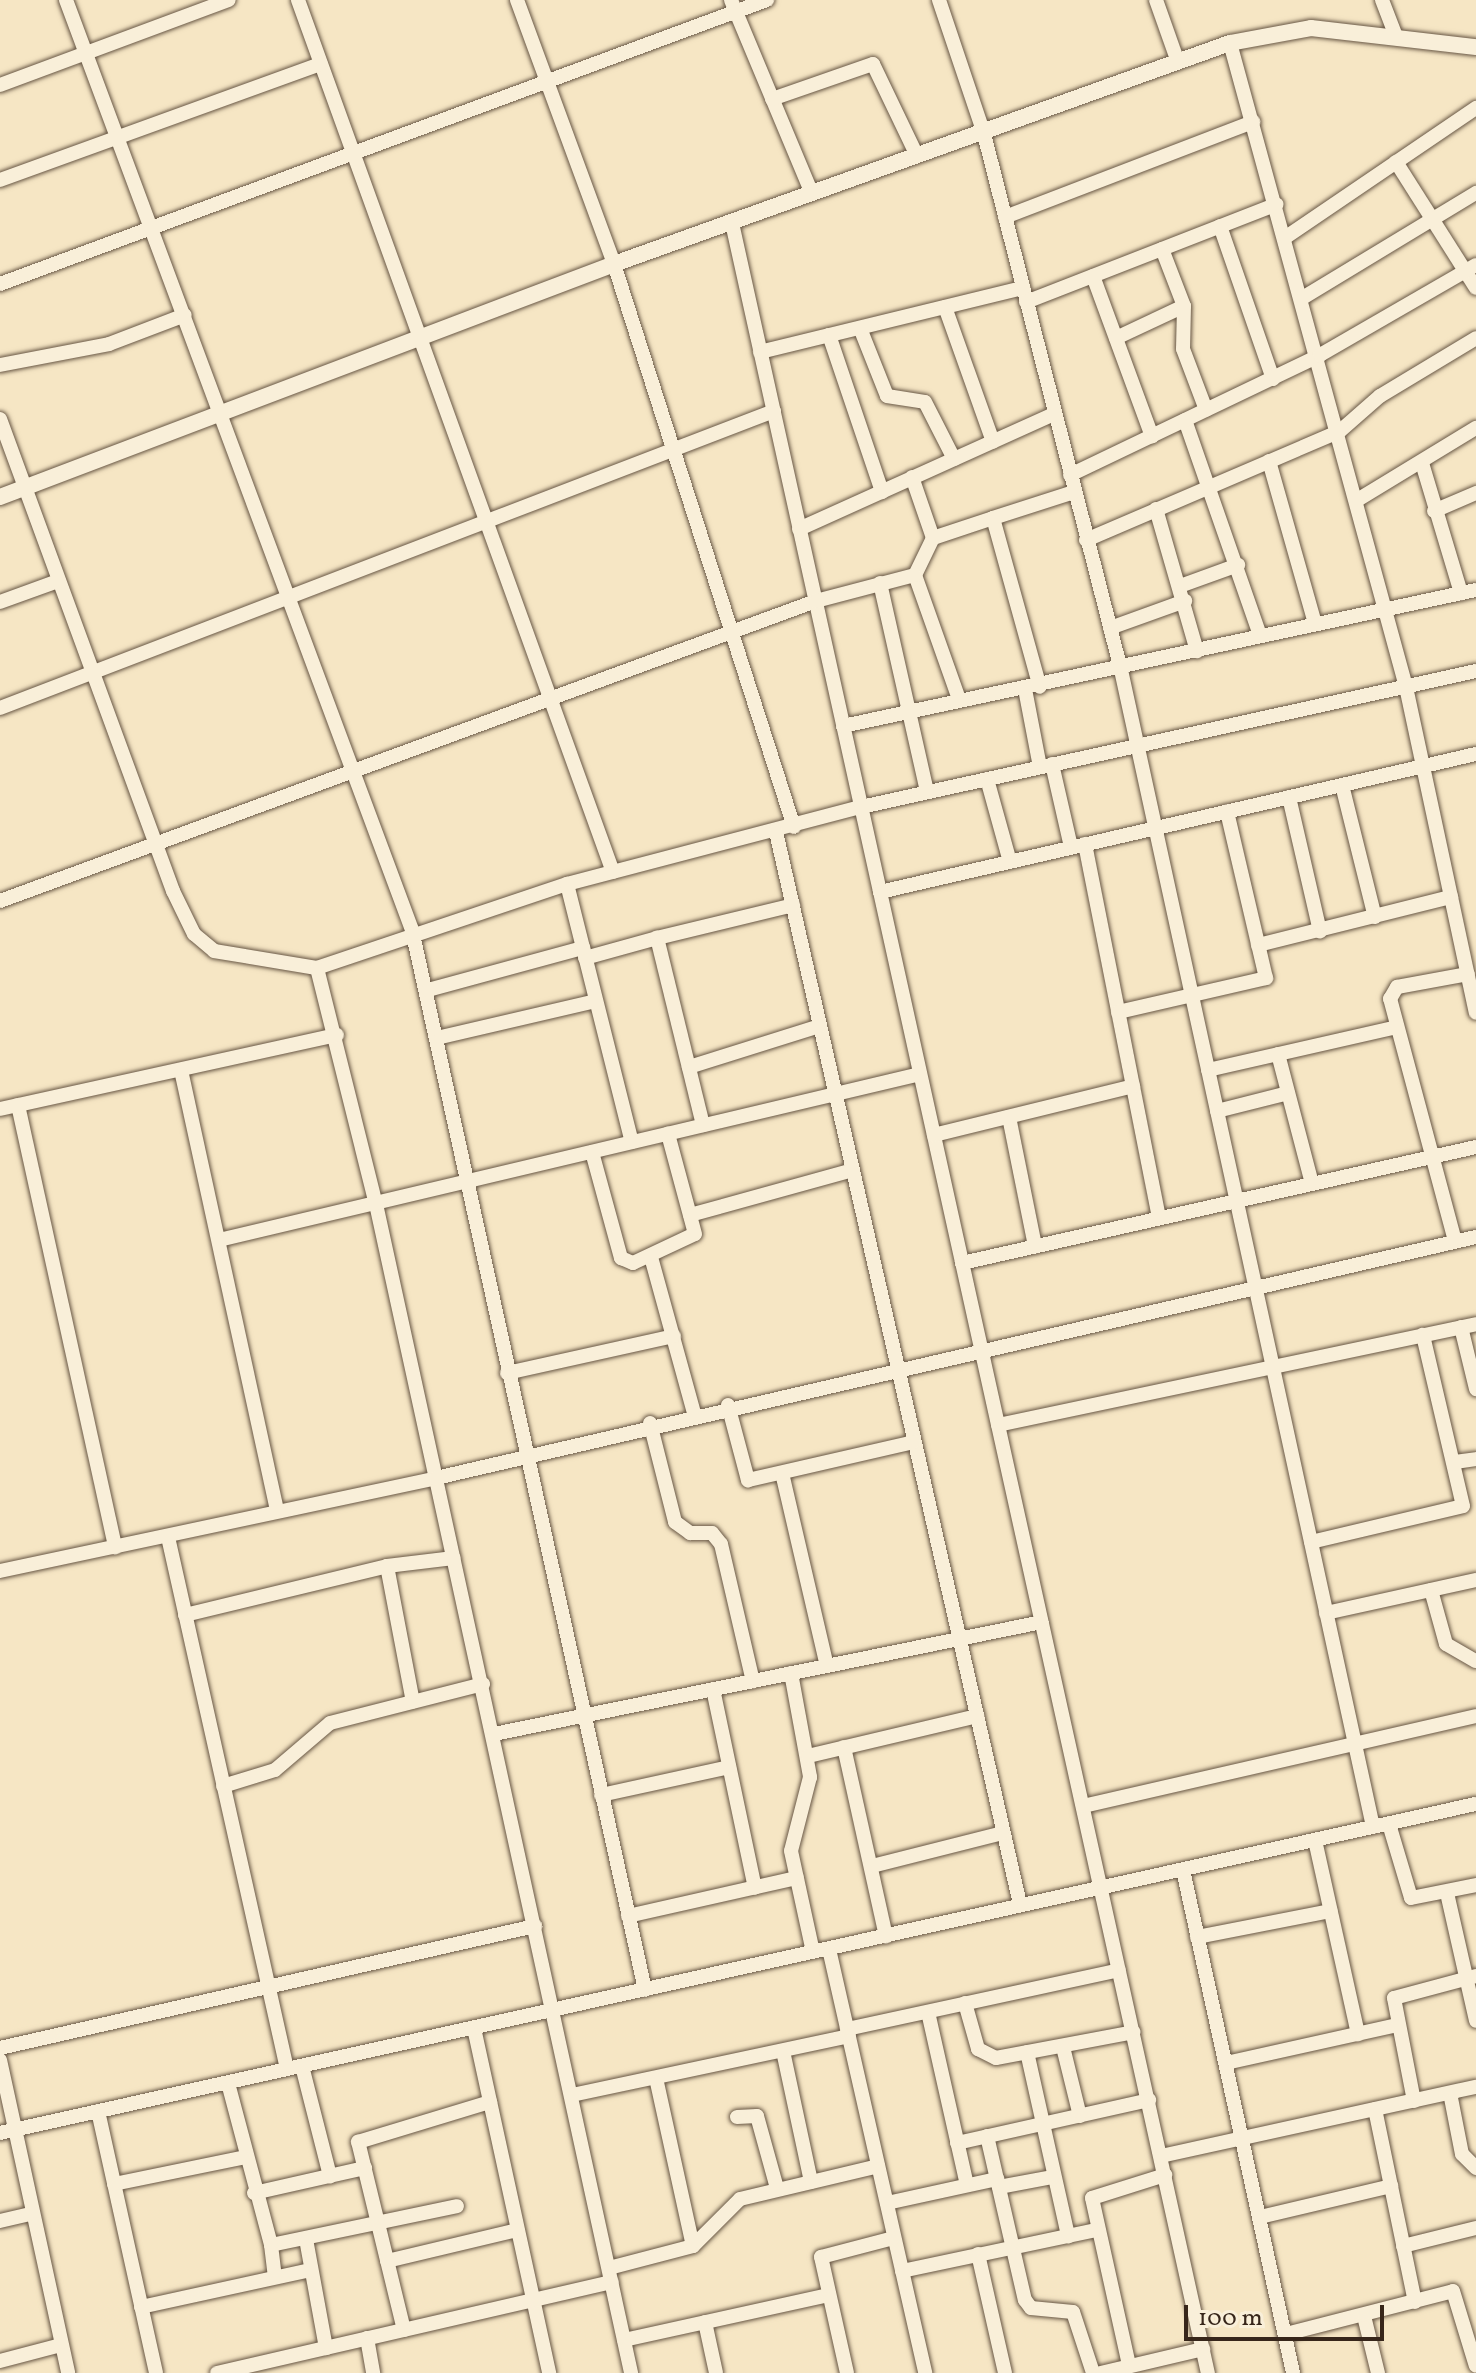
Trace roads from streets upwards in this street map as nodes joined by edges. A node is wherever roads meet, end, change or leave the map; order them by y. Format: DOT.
graph roads {
  1 [pos="66,0"];
  2 [pos="229,0"];
  3 [pos="298,0"];
  4 [pos="517,0"];
  5 [pos="767,0"];
  6 [pos="939,0"];
  7 [pos="1156,0"];
  8 [pos="1382,0"];
  9 [pos="733,6"];
  10 [pos="1396,37"];
  11 [pos="1230,43"];
  12 [pos="1476,47"];
  13 [pos="85,54"];
  14 [pos="1178,62"];
  15 [pos="321,64"];
  16 [pos="546,83"];
  17 [pos="0,85"];
  18 [pos="772,99"];
  19 [pos="1476,108"];
  20 [pos="1253,122"];
  21 [pos="984,134"];
  22 [pos="117,136"];
  23 [pos="353,155"];
  24 [pos="917,156"];
  25 [pos="1396,162"];
  26 [pos="0,180"];
  27 [pos="1476,193"];
  28 [pos="812,194"];
  29 [pos="1277,204"];
  30 [pos="1005,217"];
  31 [pos="1434,220"];
  32 [pos="732,223"];
  33 [pos="1220,226"];
  34 [pos="154,231"];
  35 [pos="1286,237"];
  36 [pos="1162,249"];
  37 [pos="614,264"];
  38 [pos="1471,268"];
  39 [pos="1093,276"];
  40 [pos="0,284"];
  41 [pos="1476,288"];
  42 [pos="1024,295"];
  43 [pos="1304,297"];
  44 [pos="1184,306"];
  45 [pos="945,307"];
  46 [pos="185,315"];
  47 [pos="860,328"];
  48 [pos="829,335"];
  49 [pos="419,337"];
  50 [pos="1116,338"];
  51 [pos="1476,338"];
  52 [pos="760,352"];
  53 [pos="1320,355"];
  54 [pos="0,365"];
  55 [pos="1273,379"];
  56 [pos="1206,410"];
  57 [pos="774,411"];
  58 [pos="220,412"];
  59 [pos="1054,414"];
  60 [pos="0,419"];
  61 [pos="1185,420"];
  62 [pos="1476,428"];
  63 [pos="1340,431"];
  64 [pos="1152,436"];
  65 [pos="993,442"];
  66 [pos="671,451"];
  67 [pos="954,459"];
  68 [pos="1269,461"];
  69 [pos="1422,463"];
  70 [pos="1070,475"];
  71 [pos="912,477"];
  72 [pos="1213,485"];
  73 [pos="24,488"];
  74 [pos="882,492"];
  75 [pos="1074,492"];
  76 [pos="1476,493"];
  77 [pos="0,497"];
  78 [pos="1359,499"];
  79 [pos="1156,509"];
  80 [pos="1434,511"];
  81 [pos="993,518"];
  82 [pos="484,524"];
  83 [pos="799,529"];
  84 [pos="933,538"];
  85 [pos="1086,540"];
  86 [pos="1238,565"];
  87 [pos="915,575"];
  88 [pos="58,581"];
  89 [pos="880,583"];
  90 [pos="1180,586"];
  91 [pos="1468,592"];
  92 [pos="289,598"];
  93 [pos="816,601"];
  94 [pos="1185,601"];
  95 [pos="0,602"];
  96 [pos="1386,609"];
  97 [pos="1315,624"];
  98 [pos="1110,628"];
  99 [pos="732,632"];
  100 [pos="1260,635"];
  101 [pos="1197,651"];
  102 [pos="1121,670"];
  103 [pos="1476,671"];
  104 [pos="91,673"];
  105 [pos="1406,687"];
  106 [pos="1033,688"];
  107 [pos="959,699"];
  108 [pos="550,702"];
  109 [pos="0,708"];
  110 [pos="912,709"];
  111 [pos="843,726"];
  112 [pos="1137,743"];
  113 [pos="1476,754"];
  114 [pos="1046,765"];
  115 [pos="1423,766"];
  116 [pos="354,775"];
  117 [pos="987,779"];
  118 [pos="1342,785"];
  119 [pos="927,792"];
  120 [pos="1289,797"];
  121 [pos="861,807"];
  122 [pos="1227,812"];
  123 [pos="794,827"];
  124 [pos="1155,828"];
  125 [pos="776,832"];
  126 [pos="1078,846"];
  127 [pos="155,848"];
  128 [pos="1010,862"];
  129 [pos="613,872"];
  130 [pos="567,884"];
  131 [pos="880,892"];
  132 [pos="1451,897"];
  133 [pos="0,901"];
  134 [pos="793,905"];
  135 [pos="1375,917"];
  136 [pos="412,930"];
  137 [pos="1320,931"];
  138 [pos="657,938"];
  139 [pos="1258,945"];
  140 [pos="584,953"];
  141 [pos="317,968"];
  142 [pos="1468,974"];
  143 [pos="428,990"];
  144 [pos="1192,997"];
  145 [pos="596,1001"];
  146 [pos="1118,1012"];
  147 [pos="1476,1013"];
  148 [pos="820,1026"];
  149 [pos="1397,1027"];
  150 [pos="337,1035"];
  151 [pos="441,1037"];
  152 [pos="1278,1054"];
  153 [pos="689,1067"];
  154 [pos="181,1070"];
  155 [pos="1208,1070"];
  156 [pos="920,1074"];
  157 [pos="1133,1086"];
  158 [pos="835,1093"];
  159 [pos="1288,1093"];
  160 [pos="18,1105"];
  161 [pos="0,1109"];
  162 [pos="1217,1111"];
  163 [pos="1009,1117"];
  164 [pos="703,1125"];
  165 [pos="668,1134"];
  166 [pos="934,1135"];
  167 [pos="632,1142"];
  168 [pos="1476,1147"];
  169 [pos="592,1152"];
  170 [pos="1429,1157"];
  171 [pos="853,1170"];
  172 [pos="468,1183"];
  173 [pos="1312,1184"];
  174 [pos="1236,1201"];
  175 [pos="376,1204"];
  176 [pos="690,1215"];
  177 [pos="1159,1218"];
  178 [pos="1476,1237"];
  179 [pos="219,1240"];
  180 [pos="1455,1241"];
  181 [pos="1035,1246"];
  182 [pos="651,1257"];
  183 [pos="962,1263"];
  184 [pos="1255,1286"];
  185 [pos="1469,1325"];
  186 [pos="1423,1335"];
  187 [pos="674,1336"];
  188 [pos="981,1347"];
  189 [pos="897,1366"];
  190 [pos="1273,1367"];
  191 [pos="507,1373"];
  192 [pos="1476,1389"];
  193 [pos="728,1405"];
  194 [pos="694,1413"];
  195 [pos="650,1423"];
  196 [pos="998,1425"];
  197 [pos="914,1442"];
  198 [pos="525,1457"];
  199 [pos="1476,1459"];
  200 [pos="1455,1462"];
  201 [pos="782,1473"];
  202 [pos="436,1478"];
  203 [pos="277,1510"];
  204 [pos="168,1537"];
  205 [pos="1311,1542"];
  206 [pos="115,1548"];
  207 [pos="454,1558"];
  208 [pos="387,1566"];
  209 [pos="0,1571"];
  210 [pos="1476,1580"];
  211 [pos="1431,1590"];
  212 [pos="1326,1613"];
  213 [pos="185,1615"];
  214 [pos="1042,1622"];
  215 [pos="959,1639"];
  216 [pos="1476,1661"];
  217 [pos="827,1666"];
  218 [pos="791,1673"];
  219 [pos="753,1681"];
  220 [pos="483,1684"];
  221 [pos="713,1689"];
  222 [pos="413,1702"];
  223 [pos="583,1716"];
  224 [pos="977,1716"];
  225 [pos="1476,1716"];
  226 [pos="494,1734"];
  227 [pos="1355,1744"];
  228 [pos="844,1747"];
  229 [pos="808,1756"];
  230 [pos="729,1767"];
  231 [pos="223,1786"];
  232 [pos="601,1795"];
  233 [pos="1476,1804"];
  234 [pos="1083,1806"];
  235 [pos="1389,1824"];
  236 [pos="1373,1827"];
  237 [pos="1002,1833"];
  238 [pos="1315,1840"];
  239 [pos="872,1866"];
  240 [pos="1183,1870"];
  241 [pos="797,1878"];
  242 [pos="1476,1885"];
  243 [pos="1101,1886"];
  244 [pos="755,1888"];
  245 [pos="1447,1893"];
  246 [pos="1020,1904"];
  247 [pos="1331,1911"];
  248 [pos="628,1916"];
  249 [pos="535,1926"];
  250 [pos="886,1936"];
  251 [pos="1197,1937"];
  252 [pos="829,1949"];
  253 [pos="813,1952"];
  254 [pos="1119,1970"];
  255 [pos="1472,1977"];
  256 [pos="268,1987"];
  257 [pos="645,1990"];
  258 [pos="965,2003"];
  259 [pos="553,2010"];
  260 [pos="928,2012"];
  261 [pos="1476,2018"];
  262 [pos="1398,2025"];
  263 [pos="474,2028"];
  264 [pos="1134,2032"];
  265 [pos="848,2033"];
  266 [pos="1358,2034"];
  267 [pos="1063,2047"];
  268 [pos="0,2048"];
  269 [pos="783,2051"];
  270 [pos="1027,2052"];
  271 [pos="0,2060"];
  272 [pos="1226,2063"];
  273 [pos="294,2068"];
  274 [pos="656,2078"];
  275 [pos="228,2083"];
  276 [pos="1476,2087"];
  277 [pos="1450,2093"];
  278 [pos="572,2095"];
  279 [pos="1149,2100"];
  280 [pos="1414,2101"];
  281 [pos="490,2102"];
  282 [pos="1375,2109"];
  283 [pos="98,2111"];
  284 [pos="1080,2116"];
  285 [pos="737,2117"];
  286 [pos="1044,2124"];
  287 [pos="7,2132"];
  288 [pos="987,2136"];
  289 [pos="1242,2138"];
  290 [pos="957,2143"];
  291 [pos="1161,2156"];
  292 [pos="245,2157"];
  293 [pos="878,2166"];
  294 [pos="365,2168"];
  295 [pos="1476,2168"];
  296 [pos="1165,2175"];
  297 [pos="330,2176"];
  298 [pos="1053,2177"];
  299 [pos="811,2182"];
  300 [pos="998,2183"];
  301 [pos="114,2184"];
  302 [pos="967,2185"];
  303 [pos="1391,2186"];
  304 [pos="777,2188"];
  305 [pos="254,2193"];
  306 [pos="887,2203"];
  307 [pos="457,2206"];
  308 [pos="31,2214"];
  309 [pos="1260,2217"];
  310 [pos="0,2221"];
  311 [pos="378,2224"];
  312 [pos="1476,2228"];
  313 [pos="517,2230"];
  314 [pos="1097,2230"];
  315 [pos="1068,2236"];
  316 [pos="894,2238"];
  317 [pos="306,2239"];
  318 [pos="271,2245"];
  319 [pos="693,2246"];
  320 [pos="1403,2246"];
  321 [pos="1012,2247"];
  322 [pos="978,2254"];
  323 [pos="387,2261"];
  324 [pos="311,2270"];
  325 [pos="902,2271"];
  326 [pos="611,2275"];
  327 [pos="275,2277"];
  328 [pos="829,2295"];
  329 [pos="533,2300"];
  330 [pos="1415,2302"];
  331 [pos="141,2307"];
  332 [pos="1364,2316"];
  333 [pos="705,2322"];
  334 [pos="404,2330"];
  335 [pos="1286,2334"];
  336 [pos="367,2338"];
  337 [pos="624,2340"];
  338 [pos="61,2345"];
  339 [pos="326,2348"];
  340 [pos="1203,2349"];
  341 [pos="288,2356"];
  342 [pos="0,2361"];
  343 [pos="1129,2365"];
  344 [pos="1476,2366"];
  345 [pos="68,2373"];
  346 [pos="156,2373"];
  347 [pos="217,2373"];
  348 [pos="292,2373"];
  349 [pos="373,2373"];
  350 [pos="549,2373"];
  351 [pos="631,2373"];
  352 [pos="716,2373"];
  353 [pos="847,2373"];
  354 [pos="925,2373"];
  355 [pos="1005,2373"];
  356 [pos="1093,2373"];
  357 [pos="1101,2373"];
  358 [pos="1208,2373"];
  359 [pos="1293,2373"];
  360 [pos="1378,2373"];
  1 -- 13 [label="street"];
  2 -- 13 [label="street"];
  3 -- 15 [label="street"];
  4 -- 16 [label="street"];
  5 -- 9 [label="street"];
  6 -- 21 [label="street"];
  7 -- 14 [label="street"];
  8 -- 10 [label="street"];
  9 -- 16 [label="street"];
  9 -- 18 [label="street"];
  10 -- 11 [label="street"];
  10 -- 12 [label="street"];
  11 -- 14 [label="street"];
  11 -- 20 [label="street"];
  13 -- 17 [label="street"];
  13 -- 22 [label="street"];
  14 -- 21 [label="street"];
  15 -- 22 [label="street"];
  15 -- 23 [label="street"];
  16 -- 23 [label="street"];
  16 -- 37 [label="street"];
  18 -- 24 [label="street"];
  18 -- 28 [label="street"];
  19 -- 25 [label="street"];
  20 -- 29 [label="street"];
  20 -- 30 [label="street"];
  21 -- 24 [label="street"];
  21 -- 30 [label="street"];
  22 -- 26 [label="street"];
  22 -- 34 [label="street"];
  23 -- 34 [label="street"];
  23 -- 49 [label="street"];
  24 -- 28 [label="street"];
  25 -- 31 [label="street"];
  25 -- 35 [label="street"];
  27 -- 31 [label="street"];
  28 -- 32 [label="street"];
  29 -- 33 [label="street"];
  29 -- 35 [label="street"];
  30 -- 42 [label="street"];
  31 -- 38 [label="street"];
  31 -- 43 [label="street"];
  32 -- 37 [label="street"];
  32 -- 52 [label="street"];
  33 -- 36 [label="street"];
  33 -- 55 [label="street"];
  34 -- 40 [label="street"];
  34 -- 46 [label="street"];
  35 -- 43 [label="street"];
  36 -- 39 [label="street"];
  36 -- 44 [label="street"];
  37 -- 49 [label="street"];
  37 -- 66 [label="street"];
  38 -- 41 [label="street"];
  38 -- 53 [label="street"];
  39 -- 42 [label="street"];
  39 -- 50 [label="street"];
  42 -- 45 [label="street"];
  42 -- 59 [label="street"];
  43 -- 53 [label="street"];
  44 -- 50 [label="street"];
  44 -- 56 [label="street"];
  45 -- 47 [label="street"];
  45 -- 65 [label="street"];
  46 -- 54 [label="street"];
  46 -- 58 [label="street"];
  47 -- 48 [label="street"];
  47 -- 67 [label="street"];
  48 -- 52 [label="street"];
  48 -- 74 [label="street"];
  49 -- 58 [label="street"];
  49 -- 82 [label="street"];
  50 -- 64 [label="street"];
  51 -- 63 [label="street"];
  52 -- 57 [label="street"];
  53 -- 55 [label="street"];
  53 -- 63 [label="street"];
  55 -- 56 [label="street"];
  56 -- 61 [label="street"];
  57 -- 66 [label="street"];
  57 -- 83 [label="street"];
  58 -- 73 [label="street"];
  58 -- 92 [label="street"];
  59 -- 65 [label="street"];
  59 -- 70 [label="street"];
  60 -- 73 [label="street"];
  61 -- 64 [label="street"];
  61 -- 72 [label="street"];
  62 -- 69 [label="street"];
  63 -- 68 [label="street"];
  63 -- 78 [label="street"];
  64 -- 70 [label="street"];
  65 -- 67 [label="street"];
  66 -- 82 [label="street"];
  66 -- 99 [label="street"];
  67 -- 71 [label="street"];
  68 -- 72 [label="street"];
  68 -- 97 [label="street"];
  69 -- 78 [label="street"];
  69 -- 80 [label="street"];
  70 -- 75 [label="street"];
  71 -- 74 [label="street"];
  71 -- 84 [label="street"];
  72 -- 79 [label="street"];
  72 -- 86 [label="street"];
  73 -- 77 [label="street"];
  73 -- 88 [label="street"];
  74 -- 83 [label="street"];
  75 -- 81 [label="street"];
  75 -- 85 [label="street"];
  76 -- 80 [label="street"];
  78 -- 96 [label="street"];
  79 -- 85 [label="street"];
  79 -- 90 [label="street"];
  80 -- 91 [label="street"];
  81 -- 84 [label="street"];
  81 -- 106 [label="street"];
  82 -- 92 [label="street"];
  82 -- 108 [label="street"];
  83 -- 93 [label="street"];
  84 -- 87 [label="street"];
  85 -- 98 [label="street"];
  86 -- 90 [label="street"];
  86 -- 100 [label="street"];
  87 -- 89 [label="street"];
  87 -- 107 [label="street"];
  88 -- 95 [label="street"];
  88 -- 104 [label="street"];
  89 -- 93 [label="street"];
  89 -- 110 [label="street"];
  90 -- 94 [label="street"];
  91 -- 96 [label="street"];
  92 -- 104 [label="street"];
  92 -- 116 [label="street"];
  93 -- 99 [label="street"];
  93 -- 111 [label="street"];
  94 -- 98 [label="street"];
  94 -- 101 [label="street"];
  96 -- 97 [label="street"];
  96 -- 105 [label="street"];
  97 -- 100 [label="street"];
  98 -- 102 [label="street"];
  99 -- 108 [label="street"];
  99 -- 123 [label="street"];
  100 -- 101 [label="street"];
  101 -- 102 [label="street"];
  102 -- 106 [label="street"];
  102 -- 112 [label="street"];
  103 -- 105 [label="street"];
  104 -- 109 [label="street"];
  104 -- 127 [label="street"];
  105 -- 112 [label="street"];
  105 -- 115 [label="street"];
  106 -- 107 [label="street"];
  106 -- 114 [label="street"];
  107 -- 110 [label="street"];
  108 -- 116 [label="street"];
  108 -- 129 [label="street"];
  110 -- 111 [label="street"];
  110 -- 119 [label="street"];
  111 -- 121 [label="street"];
  112 -- 114 [label="street"];
  112 -- 124 [label="street"];
  113 -- 115 [label="street"];
  114 -- 117 [label="street"];
  114 -- 126 [label="street"];
  115 -- 118 [label="street"];
  115 -- 132 [label="street"];
  116 -- 127 [label="street"];
  116 -- 136 [label="street"];
  117 -- 119 [label="street"];
  117 -- 128 [label="street"];
  118 -- 120 [label="street"];
  118 -- 135 [label="street"];
  119 -- 121 [label="street"];
  120 -- 122 [label="street"];
  120 -- 137 [label="street"];
  121 -- 123 [label="street"];
  121 -- 131 [label="street"];
  122 -- 124 [label="street"];
  122 -- 139 [label="street"];
  123 -- 125 [label="street"];
  124 -- 126 [label="street"];
  124 -- 144 [label="street"];
  125 -- 129 [label="street"];
  125 -- 134 [label="street"];
  126 -- 128 [label="street"];
  126 -- 146 [label="street"];
  127 -- 133 [label="street"];
  127 -- 141 [label="street"];
  128 -- 131 [label="street"];
  129 -- 130 [label="street"];
  130 -- 136 [label="street"];
  130 -- 140 [label="street"];
  131 -- 156 [label="street"];
  132 -- 135 [label="street"];
  132 -- 142 [label="street"];
  134 -- 138 [label="street"];
  134 -- 148 [label="street"];
  135 -- 137 [label="street"];
  136 -- 141 [label="street"];
  136 -- 143 [label="street"];
  137 -- 139 [label="street"];
  138 -- 140 [label="street"];
  138 -- 153 [label="street"];
  139 -- 144 [label="street"];
  140 -- 143 [label="street"];
  140 -- 145 [label="street"];
  141 -- 150 [label="street"];
  142 -- 147 [label="street"];
  142 -- 149 [label="street"];
  143 -- 151 [label="street"];
  144 -- 146 [label="street"];
  144 -- 155 [label="street"];
  145 -- 151 [label="street"];
  145 -- 167 [label="street"];
  146 -- 157 [label="street"];
  148 -- 153 [label="street"];
  148 -- 158 [label="street"];
  149 -- 152 [label="street"];
  149 -- 170 [label="street"];
  150 -- 154 [label="street"];
  150 -- 175 [label="street"];
  151 -- 172 [label="street"];
  152 -- 155 [label="street"];
  152 -- 159 [label="street"];
  153 -- 164 [label="street"];
  154 -- 160 [label="street"];
  154 -- 179 [label="street"];
  155 -- 162 [label="street"];
  156 -- 158 [label="street"];
  156 -- 166 [label="street"];
  157 -- 163 [label="street"];
  157 -- 177 [label="street"];
  158 -- 164 [label="street"];
  158 -- 171 [label="street"];
  159 -- 162 [label="street"];
  159 -- 173 [label="street"];
  160 -- 161 [label="street"];
  160 -- 206 [label="street"];
  162 -- 174 [label="street"];
  163 -- 166 [label="street"];
  163 -- 181 [label="street"];
  164 -- 165 [label="street"];
  165 -- 167 [label="street"];
  165 -- 176 [label="street"];
  166 -- 183 [label="street"];
  167 -- 169 [label="street"];
  168 -- 170 [label="street"];
  169 -- 172 [label="street"];
  169 -- 182 [label="street"];
  170 -- 173 [label="street"];
  170 -- 180 [label="street"];
  171 -- 176 [label="street"];
  171 -- 189 [label="street"];
  172 -- 175 [label="street"];
  172 -- 191 [label="street"];
  173 -- 174 [label="street"];
  174 -- 177 [label="street"];
  174 -- 184 [label="street"];
  175 -- 179 [label="street"];
  175 -- 202 [label="street"];
  176 -- 182 [label="street"];
  177 -- 181 [label="street"];
  178 -- 180 [label="street"];
  179 -- 203 [label="street"];
  180 -- 184 [label="street"];
  181 -- 183 [label="street"];
  182 -- 187 [label="street"];
  183 -- 188 [label="street"];
  184 -- 188 [label="street"];
  184 -- 190 [label="street"];
  185 -- 186 [label="street"];
  185 -- 192 [label="street"];
  186 -- 190 [label="street"];
  186 -- 200 [label="street"];
  187 -- 191 [label="street"];
  187 -- 194 [label="street"];
  188 -- 189 [label="street"];
  188 -- 196 [label="street"];
  189 -- 193 [label="street"];
  189 -- 197 [label="street"];
  190 -- 196 [label="street"];
  190 -- 205 [label="street"];
  191 -- 198 [label="street"];
  193 -- 194 [label="street"];
  193 -- 201 [label="street"];
  194 -- 195 [label="street"];
  195 -- 198 [label="street"];
  195 -- 219 [label="street"];
  196 -- 214 [label="street"];
  197 -- 201 [label="street"];
  197 -- 215 [label="street"];
  198 -- 202 [label="street"];
  198 -- 223 [label="street"];
  199 -- 200 [label="street"];
  200 -- 205 [label="street"];
  201 -- 217 [label="street"];
  202 -- 203 [label="street"];
  202 -- 207 [label="street"];
  203 -- 204 [label="street"];
  204 -- 206 [label="street"];
  204 -- 213 [label="street"];
  205 -- 212 [label="street"];
  206 -- 209 [label="street"];
  207 -- 208 [label="street"];
  207 -- 220 [label="street"];
  208 -- 213 [label="street"];
  208 -- 222 [label="street"];
  210 -- 211 [label="street"];
  211 -- 212 [label="street"];
  211 -- 216 [label="street"];
  212 -- 227 [label="street"];
  213 -- 231 [label="street"];
  214 -- 215 [label="street"];
  214 -- 234 [label="street"];
  215 -- 217 [label="street"];
  215 -- 224 [label="street"];
  217 -- 218 [label="street"];
  218 -- 219 [label="street"];
  218 -- 229 [label="street"];
  219 -- 221 [label="street"];
  220 -- 222 [label="street"];
  220 -- 226 [label="street"];
  221 -- 223 [label="street"];
  221 -- 230 [label="street"];
  222 -- 231 [label="street"];
  223 -- 226 [label="street"];
  223 -- 232 [label="street"];
  224 -- 228 [label="street"];
  224 -- 237 [label="street"];
  225 -- 227 [label="street"];
  226 -- 249 [label="street"];
  227 -- 234 [label="street"];
  227 -- 236 [label="street"];
  228 -- 229 [label="street"];
  228 -- 239 [label="street"];
  229 -- 241 [label="street"];
  230 -- 232 [label="street"];
  230 -- 244 [label="street"];
  231 -- 256 [label="street"];
  232 -- 248 [label="street"];
  233 -- 235 [label="street"];
  234 -- 243 [label="street"];
  235 -- 236 [label="street"];
  235 -- 245 [label="street"];
  236 -- 238 [label="street"];
  237 -- 239 [label="street"];
  237 -- 246 [label="street"];
  238 -- 240 [label="street"];
  238 -- 247 [label="street"];
  239 -- 250 [label="street"];
  240 -- 243 [label="street"];
  240 -- 251 [label="street"];
  241 -- 244 [label="street"];
  241 -- 253 [label="street"];
  242 -- 245 [label="street"];
  243 -- 246 [label="street"];
  243 -- 254 [label="street"];
  244 -- 248 [label="street"];
  245 -- 255 [label="street"];
  246 -- 250 [label="street"];
  247 -- 251 [label="street"];
  247 -- 266 [label="street"];
  248 -- 257 [label="street"];
  249 -- 256 [label="street"];
  249 -- 259 [label="street"];
  250 -- 252 [label="street"];
  251 -- 272 [label="street"];
  252 -- 253 [label="street"];
  252 -- 265 [label="street"];
  253 -- 257 [label="street"];
  254 -- 258 [label="street"];
  254 -- 264 [label="street"];
  255 -- 261 [label="street"];
  255 -- 262 [label="street"];
  256 -- 268 [label="street"];
  256 -- 273 [label="street"];
  257 -- 259 [label="street"];
  258 -- 260 [label="street"];
  258 -- 270 [label="street"];
  259 -- 263 [label="street"];
  259 -- 278 [label="street"];
  260 -- 265 [label="street"];
  260 -- 290 [label="street"];
  262 -- 266 [label="street"];
  262 -- 280 [label="street"];
  263 -- 273 [label="street"];
  263 -- 281 [label="street"];
  264 -- 267 [label="street"];
  264 -- 279 [label="street"];
  265 -- 269 [label="street"];
  265 -- 293 [label="street"];
  266 -- 272 [label="street"];
  267 -- 270 [label="street"];
  267 -- 284 [label="street"];
  269 -- 274 [label="street"];
  269 -- 299 [label="street"];
  270 -- 286 [label="street"];
  271 -- 287 [label="street"];
  272 -- 289 [label="street"];
  273 -- 275 [label="street"];
  273 -- 297 [label="street"];
  274 -- 278 [label="street"];
  274 -- 319 [label="street"];
  275 -- 283 [label="street"];
  275 -- 292 [label="street"];
  276 -- 277 [label="street"];
  277 -- 280 [label="street"];
  277 -- 295 [label="street"];
  278 -- 326 [label="street"];
  279 -- 284 [label="street"];
  279 -- 291 [label="street"];
  280 -- 282 [label="street"];
  281 -- 294 [label="street"];
  281 -- 313 [label="street"];
  282 -- 289 [label="street"];
  282 -- 303 [label="street"];
  283 -- 287 [label="street"];
  283 -- 301 [label="street"];
  284 -- 286 [label="street"];
  285 -- 304 [label="street"];
  286 -- 288 [label="street"];
  286 -- 298 [label="street"];
  287 -- 308 [label="street"];
  288 -- 290 [label="street"];
  288 -- 300 [label="street"];
  289 -- 291 [label="street"];
  289 -- 309 [label="street"];
  290 -- 302 [label="street"];
  291 -- 296 [label="street"];
  292 -- 301 [label="street"];
  292 -- 305 [label="street"];
  293 -- 299 [label="street"];
  293 -- 306 [label="street"];
  294 -- 297 [label="street"];
  294 -- 311 [label="street"];
  296 -- 314 [label="street"];
  296 -- 340 [label="street"];
  297 -- 305 [label="street"];
  298 -- 300 [label="street"];
  298 -- 315 [label="street"];
  299 -- 304 [label="street"];
  300 -- 302 [label="street"];
  300 -- 321 [label="street"];
  301 -- 331 [label="street"];
  302 -- 306 [label="street"];
  303 -- 309 [label="street"];
  303 -- 320 [label="street"];
  304 -- 319 [label="street"];
  305 -- 318 [label="street"];
  306 -- 316 [label="street"];
  307 -- 311 [label="street"];
  308 -- 310 [label="street"];
  308 -- 338 [label="street"];
  309 -- 335 [label="street"];
  311 -- 317 [label="street"];
  311 -- 323 [label="street"];
  312 -- 320 [label="street"];
  313 -- 323 [label="street"];
  313 -- 329 [label="street"];
  314 -- 315 [label="street"];
  314 -- 343 [label="street"];
  315 -- 321 [label="street"];
  316 -- 325 [label="street"];
  316 -- 328 [label="street"];
  317 -- 318 [label="street"];
  317 -- 324 [label="street"];
  318 -- 327 [label="street"];
  319 -- 326 [label="street"];
  320 -- 330 [label="street"];
  321 -- 322 [label="street"];
  321 -- 356 [label="street"];
  322 -- 325 [label="street"];
  322 -- 355 [label="street"];
  323 -- 334 [label="street"];
  324 -- 327 [label="street"];
  324 -- 339 [label="street"];
  325 -- 354 [label="street"];
  326 -- 329 [label="street"];
  326 -- 337 [label="street"];
  327 -- 331 [label="street"];
  328 -- 333 [label="street"];
  328 -- 353 [label="street"];
  329 -- 334 [label="street"];
  329 -- 350 [label="street"];
  330 -- 332 [label="street"];
  330 -- 344 [label="street"];
  331 -- 346 [label="street"];
  332 -- 335 [label="street"];
  332 -- 360 [label="street"];
  333 -- 337 [label="street"];
  333 -- 352 [label="street"];
  334 -- 336 [label="street"];
  335 -- 359 [label="street"];
  336 -- 339 [label="street"];
  336 -- 349 [label="street"];
  337 -- 351 [label="street"];
  338 -- 342 [label="street"];
  338 -- 345 [label="street"];
  339 -- 341 [label="street"];
  340 -- 343 [label="street"];
  340 -- 358 [label="street"];
  341 -- 347 [label="street"];
  341 -- 348 [label="street"];
  343 -- 357 [label="street"];
}
